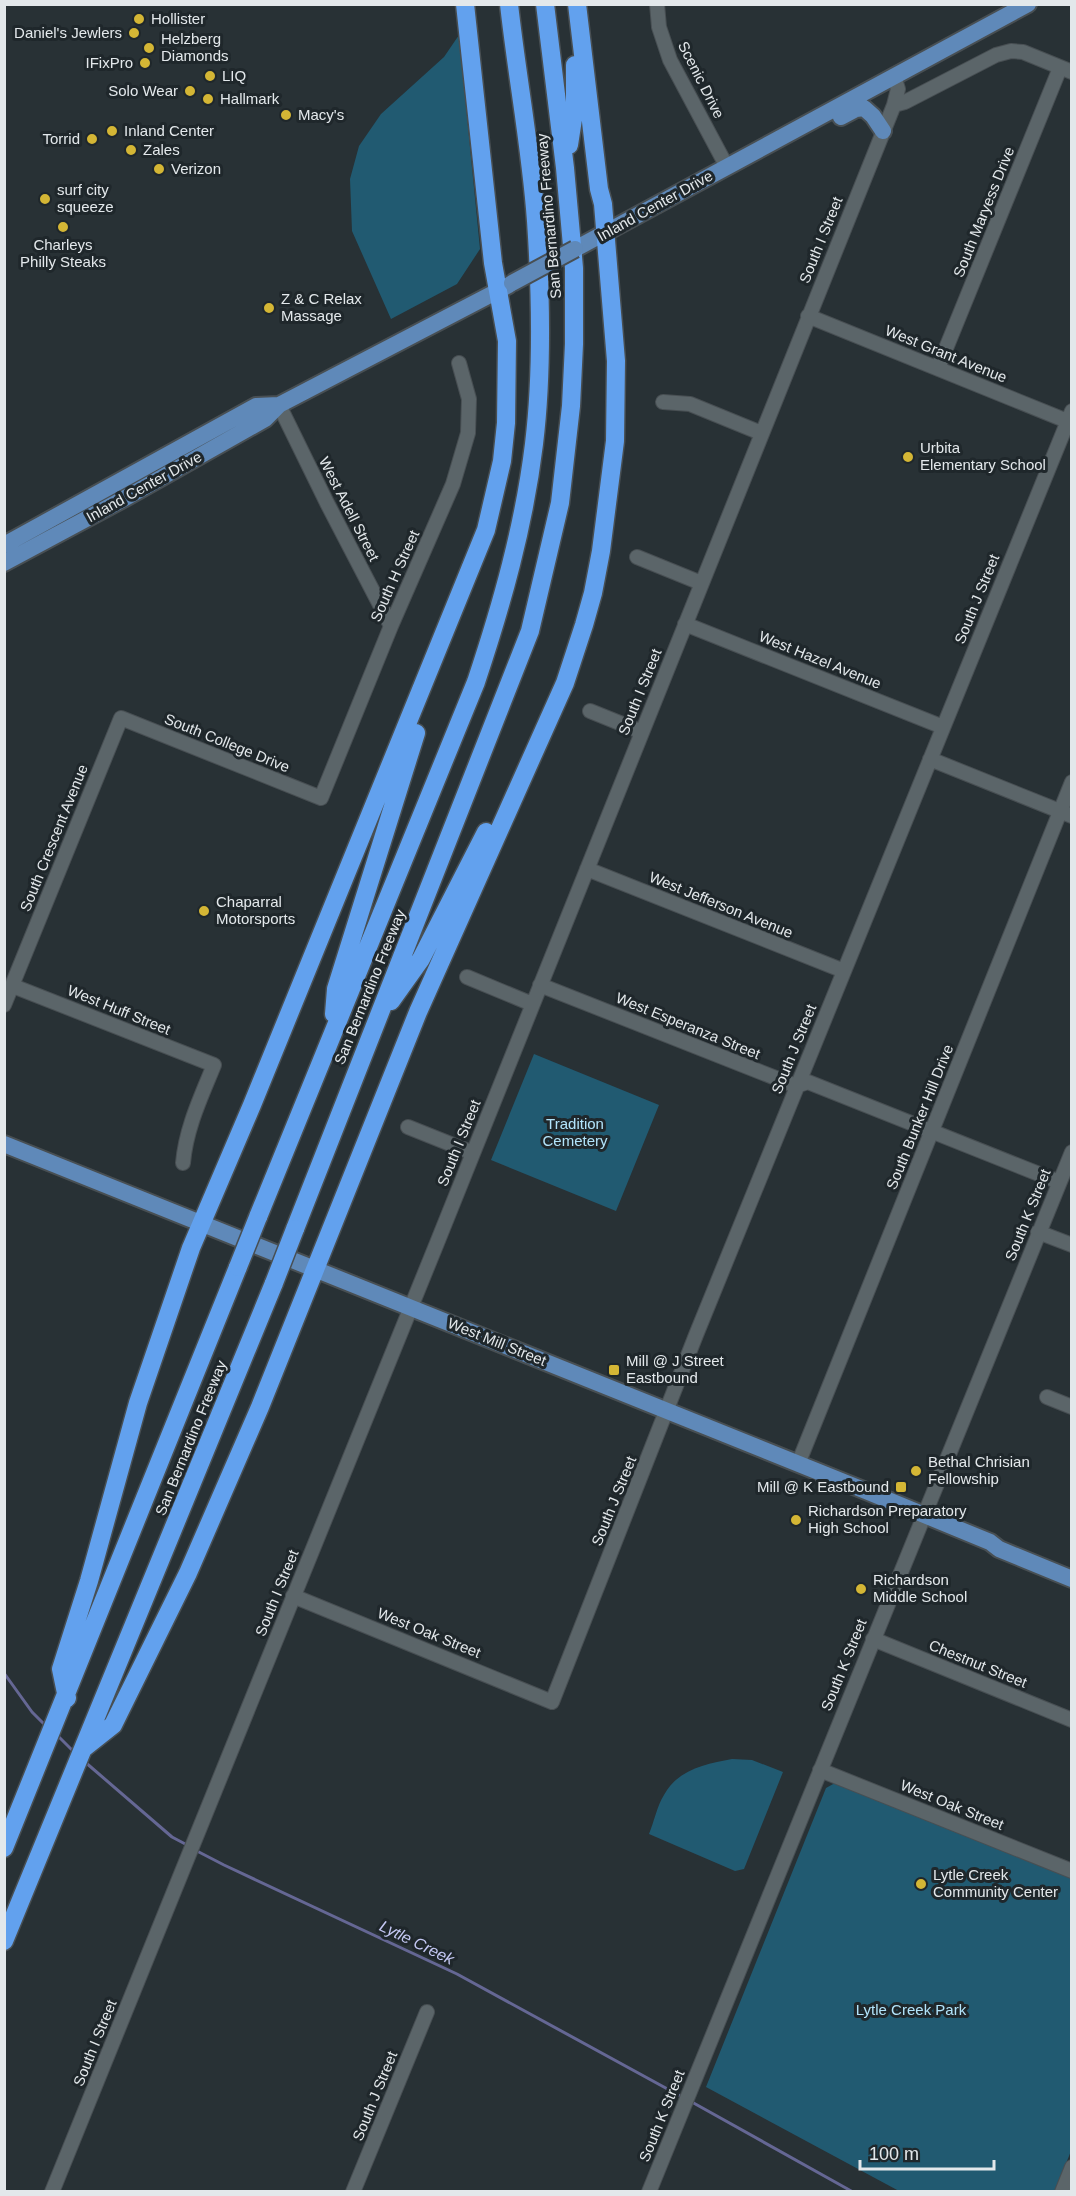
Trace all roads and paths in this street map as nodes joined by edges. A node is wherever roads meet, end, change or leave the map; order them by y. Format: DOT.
graph roads {
  1 [pos="465,4"];
  2 [pos="500,4"];
  3 [pos="509,4"];
  4 [pos="545,4"];
  5 [pos="576,4"];
  6 [pos="657,4"];
  7 [pos="1028,4"];
  8 [pos="514,52"];
  9 [pos="1066,70"];
  10 [pos="894,76"];
  11 [pos="894,105"];
  12 [pos="820,118"];
  13 [pos="883,131"];
  14 [pos="727,167"];
  15 [pos="565,168"];
  16 [pos="598,237"];
  17 [pos="504,287"];
  18 [pos="808,316"];
  19 [pos="459,363"];
  20 [pos="938,368"];
  21 [pos="663,402"];
  22 [pos="279,405"];
  23 [pos="1070,419"];
  24 [pos="761,433"];
  25 [pos="4,545"];
  26 [pos="478,550"];
  27 [pos="601,551"];
  28 [pos="637,557"];
  29 [pos="4,563"];
  30 [pos="701,583"];
  31 [pos="685,624"];
  32 [pos="391,626"];
  33 [pos="590,711"];
  34 [pos="121,718"];
  35 [pos="943,727"];
  36 [pos="642,732"];
  37 [pos="930,759"];
  38 [pos="1071,782"];
  39 [pos="321,798"];
  40 [pos="1066,813"];
  41 [pos="587,869"];
  42 [pos="844,971"];
  43 [pos="467,977"];
  44 [pos="540,985"];
  45 [pos="13,986"];
  46 [pos="532,1004"];
  47 [pos="4,1005"];
  48 [pos="373,1027"];
  49 [pos="332,1032"];
  50 [pos="796,1086"];
  51 [pos="408,1127"];
  52 [pos="932,1132"];
  53 [pos="4,1144"];
  54 [pos="1071,1152"];
  55 [pos="473,1153"];
  56 [pos="183,1163"];
  57 [pos="1059,1182"];
  58 [pos="202,1224"];
  59 [pos="1038,1232"];
  60 [pos="1071,1245"];
  61 [pos="316,1270"];
  62 [pos="411,1307"];
  63 [pos="1047,1397"];
  64 [pos="1071,1407"];
  65 [pos="667,1412"];
  66 [pos="798,1464"];
  67 [pos="924,1516"];
  68 [pos="990,1542"];
  69 [pos="1071,1569"];
  70 [pos="1071,1579"];
  71 [pos="293,1596"];
  72 [pos="873,1639"];
  73 [pos="67,1698"];
  74 [pos="552,1702"];
  75 [pos="105,1720"];
  76 [pos="1071,1720"];
  77 [pos="820,1770"];
  78 [pos="4,1848"];
  79 [pos="1071,1871"];
  80 [pos="4,1941"];
  81 [pos="428,2012"];
  82 [pos="1071,2168"];
  83 [pos="52,2192"];
  84 [pos="353,2192"];
  85 [pos="649,2192"];
  86 [pos="1062,2192"];
  1 -- 17 [label="highway"];
  2 -- 8 [label="highway"];
  3 -- 8 [label="highway, San Bernardino Freeway"];
  4 -- 15 [label="highway, San Bernardino Freeway"];
  5 -- 15 [label="highway"];
  5 -- 16 [label="highway"];
  6 -- 14 [label="street, Scenic Drive"];
  7 -- 10 [label="main road, Inland Center Drive"];
  8 -- 49 [label="highway, San Bernardino Freeway"];
  9 -- 11 [label="street"];
  9 -- 20 [label="street, South Maryess Drive"];
  10 -- 11 [label="street, South I Street"];
  10 -- 12 [label="main road, Inland Center Drive"];
  11 -- 13 [label="street, South I Street"];
  12 -- 13 [label="main road"];
  12 -- 14 [label="main road, Inland Center Drive"];
  13 -- 18 [label="street, South I Street"];
  14 -- 16 [label="main road, Inland Center Drive"];
  15 -- 48 [label="highway, San Bernardino Freeway"];
  16 -- 17 [label="main road, Inland Center Drive, bridge"];
  16 -- 27 [label="highway"];
  17 -- 22 [label="main road, Inland Center Drive"];
  17 -- 26 [label="highway"];
  18 -- 20 [label="street, West Grant Avenue"];
  18 -- 24 [label="street, South I Street"];
  19 -- 32 [label="street, South H Street"];
  20 -- 23 [label="street, West Grant Avenue"];
  21 -- 24 [label="street"];
  22 -- 25 [label="main road, Inland Center Drive"];
  22 -- 29 [label="main road, Inland Center Drive"];
  22 -- 32 [label="street, West Adell Street"];
  23 -- 35 [label="street, South J Street"];
  24 -- 30 [label="street, South I Street"];
  26 -- 49 [label="highway"];
  26 -- 58 [label="highway"];
  27 -- 48 [label="highway"];
  27 -- 61 [label="highway"];
  28 -- 30 [label="street"];
  30 -- 31 [label="street, South I Street"];
  31 -- 35 [label="street, West Hazel Avenue"];
  31 -- 36 [label="street, South I Street"];
  32 -- 39 [label="street, South H Street"];
  33 -- 36 [label="street"];
  34 -- 39 [label="street, South College Drive"];
  34 -- 45 [label="street, South Crescent Avenue"];
  35 -- 37 [label="street, South J Street"];
  36 -- 41 [label="street, South I Street"];
  37 -- 40 [label="street"];
  37 -- 42 [label="street, South J Street"];
  38 -- 40 [label="street, South Bunker Hill Drive"];
  40 -- 52 [label="street, South Bunker Hill Drive"];
  41 -- 42 [label="street, West Jefferson Avenue"];
  41 -- 44 [label="street, South I Street"];
  42 -- 50 [label="street, South J Street"];
  43 -- 46 [label="street"];
  44 -- 46 [label="street, South I Street"];
  44 -- 50 [label="street, West Esperanza Street"];
  45 -- 47 [label="street, South Crescent Avenue"];
  45 -- 56 [label="street, West Huff Street"];
  46 -- 55 [label="street, South I Street"];
  48 -- 75 [label="highway, San Bernardino Freeway, bridge"];
  49 -- 73 [label="highway, San Bernardino Freeway, bridge"];
  50 -- 52 [label="street, West Esperanza Street"];
  50 -- 65 [label="street, South J Street"];
  51 -- 55 [label="street"];
  52 -- 57 [label="street, West Esperanza Street"];
  52 -- 66 [label="street, South Bunker Hill Drive"];
  53 -- 58 [label="main road, West Mill Street"];
  54 -- 57 [label="street, South K Street"];
  55 -- 62 [label="street, South I Street"];
  57 -- 59 [label="street, South K Street"];
  58 -- 61 [label="main road, West Mill Street"];
  58 -- 73 [label="highway"];
  59 -- 60 [label="street"];
  59 -- 67 [label="street, South K Street"];
  61 -- 62 [label="main road, West Mill Street"];
  61 -- 75 [label="highway"];
  62 -- 65 [label="main road, West Mill Street"];
  62 -- 71 [label="street, South I Street"];
  63 -- 64 [label="street"];
  65 -- 66 [label="main road, West Mill Street"];
  65 -- 74 [label="street, South J Street"];
  66 -- 67 [label="main road, West Mill Street"];
  67 -- 68 [label="main road, West Mill Street"];
  67 -- 72 [label="street, South K Street"];
  68 -- 69 [label="main road, West Mill Street"];
  68 -- 70 [label="main road, West Mill Street"];
  71 -- 74 [label="street, West Oak Street"];
  71 -- 83 [label="street, South I Street"];
  72 -- 76 [label="street, Chestnut Street"];
  72 -- 77 [label="street, South K Street"];
  73 -- 78 [label="highway, San Bernardino Freeway"];
  75 -- 80 [label="highway, San Bernardino Freeway"];
  77 -- 79 [label="street, West Oak Street"];
  77 -- 85 [label="street, South K Street"];
  81 -- 84 [label="street, South J Street"];
  82 -- 86 [label="street"];
}
